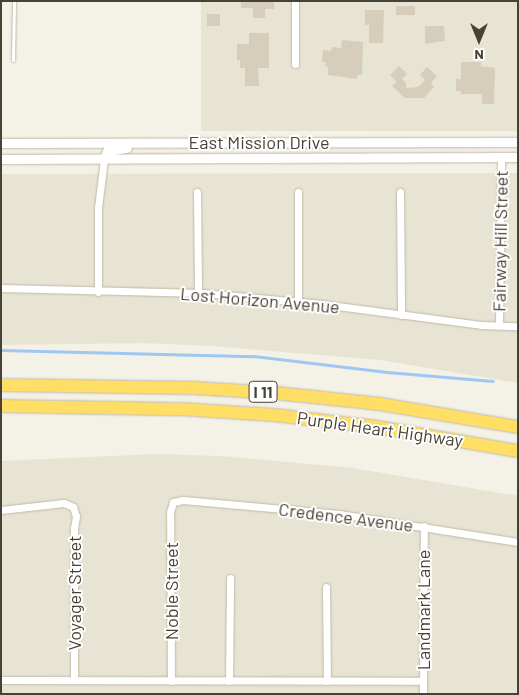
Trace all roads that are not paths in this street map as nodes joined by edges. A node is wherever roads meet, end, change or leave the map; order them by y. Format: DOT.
graph roads {
  1 [pos="14,1"];
  2 [pos="295,1"];
  3 [pos="13,60"];
  4 [pos="295,64"];
  5 [pos="209,142"];
  6 [pos="518,142"];
  7 [pos="1,143"];
  8 [pos="501,157"];
  9 [pos="518,157"];
  10 [pos="1,159"];
  11 [pos="104,159"];
  12 [pos="197,192"];
  13 [pos="298,192"];
  14 [pos="400,192"];
  15 [pos="1,288"];
  16 [pos="98,292"];
  17 [pos="198,293"];
  18 [pos="298,302"];
  19 [pos="401,315"];
  20 [pos="499,325"];
  21 [pos="518,326"];
  22 [pos="3,385"];
  23 [pos="1,408"];
  24 [pos="518,427"];
  25 [pos="518,451"];
  26 [pos="173,502"];
  27 [pos="1,510"];
  28 [pos="424,526"];
  29 [pos="518,542"];
  30 [pos="230,578"];
  31 [pos="326,587"];
  32 [pos="1,680"];
  33 [pos="74,680"];
  34 [pos="171,681"];
  35 [pos="229,681"];
  36 [pos="326,681"];
  37 [pos="423,681"];
  38 [pos="423,694"];
  1 -- 3 [label="lane"];
  2 -- 4 [label="street"];
  5 -- 6 [label="street, East Mission Drive"];
  5 -- 7 [label="street, East Mission Drive"];
  5 -- 11 [label="street"];
  8 -- 9 [label="street, East Mission Drive"];
  8 -- 11 [label="street, East Mission Drive"];
  8 -- 20 [label="street, Fairway Hill Street"];
  10 -- 11 [label="street, East Mission Drive"];
  11 -- 16 [label="street"];
  12 -- 17 [label="street"];
  13 -- 18 [label="street"];
  14 -- 19 [label="street"];
  15 -- 16 [label="street, Lost Horizon Avenue"];
  16 -- 17 [label="street, Lost Horizon Avenue"];
  17 -- 18 [label="street, Lost Horizon Avenue"];
  18 -- 19 [label="street, Lost Horizon Avenue"];
  19 -- 20 [label="street, Lost Horizon Avenue"];
  20 -- 21 [label="street, Lost Horizon Avenue"];
  22 -- 24 [label="highway, Purple Heart Highway / I 11"];
  23 -- 25 [label="highway, Purple Heart Highway / I 11"];
  26 -- 28 [label="street, Credence Avenue"];
  26 -- 34 [label="street, Noble Street"];
  27 -- 33 [label="street, Voyager Street"];
  28 -- 29 [label="street, Credence Avenue"];
  28 -- 37 [label="street, Landmark Lane"];
  30 -- 35 [label="street"];
  31 -- 36 [label="street"];
  32 -- 33 [label="street"];
  33 -- 34 [label="street"];
  34 -- 35 [label="street"];
  35 -- 36 [label="street"];
  36 -- 37 [label="street"];
  37 -- 38 [label="street, Landmark Lane"];
}
